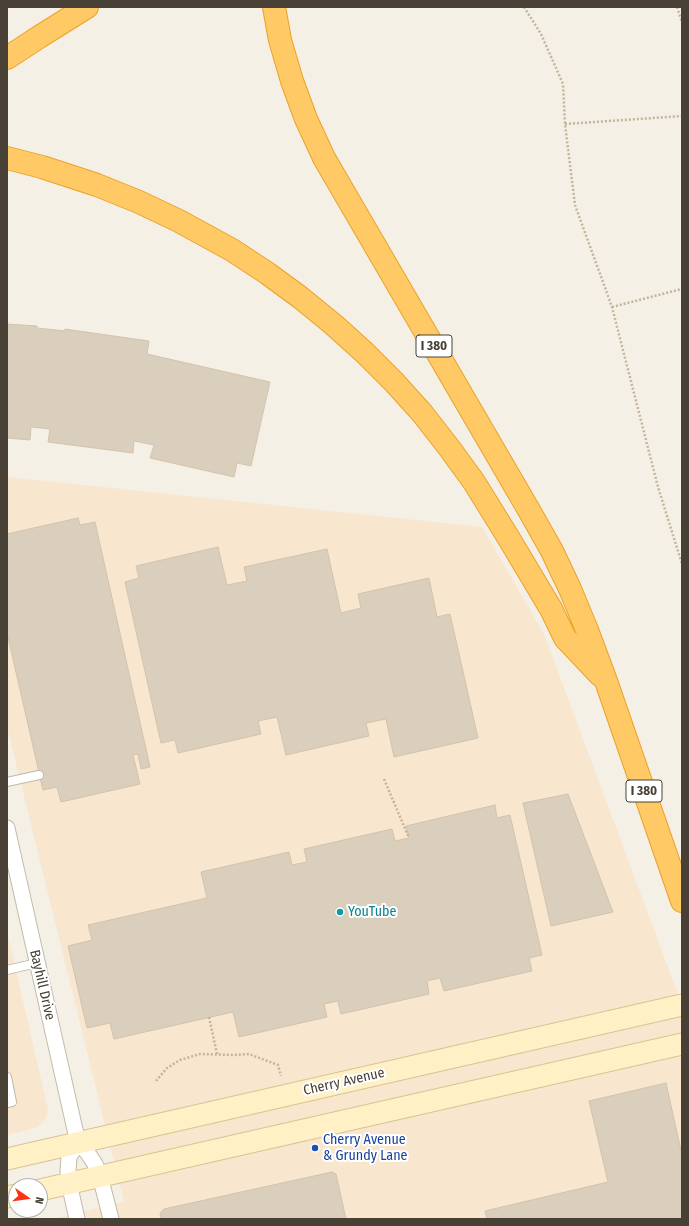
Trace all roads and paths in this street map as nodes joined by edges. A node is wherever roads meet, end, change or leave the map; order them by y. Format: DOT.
graph roads {
  1 [pos="87,7"];
  2 [pos="274,7"];
  3 [pos="524,7"];
  4 [pos="677,7"];
  5 [pos="682,22"];
  6 [pos="7,58"];
  7 [pos="682,116"];
  8 [pos="566,124"];
  9 [pos="7,158"];
  10 [pos="682,290"];
  11 [pos="612,307"];
  12 [pos="682,564"];
  13 [pos="606,681"];
  14 [pos="39,775"];
  15 [pos="384,779"];
  16 [pos="7,782"];
  17 [pos="7,828"];
  18 [pos="409,838"];
  19 [pos="682,901"];
  20 [pos="37,963"];
  21 [pos="7,970"];
  22 [pos="682,1005"];
  23 [pos="209,1017"];
  24 [pos="682,1044"];
  25 [pos="217,1054"];
  26 [pos="278,1065"];
  27 [pos="7,1077"];
  28 [pos="156,1081"];
  29 [pos="7,1103"];
  30 [pos="78,1143"];
  31 [pos="7,1159"];
  32 [pos="100,1176"];
  33 [pos="69,1183"];
  34 [pos="48,1188"];
  35 [pos="76,1219"];
  36 [pos="111,1219"];
  1 -- 6 [label="highway"];
  2 -- 13 [label="highway, I 380"];
  3 -- 8 [label="path"];
  4 -- 5 [label="path"];
  7 -- 8 [label="path"];
  8 -- 11 [label="path"];
  9 -- 13 [label="highway"];
  10 -- 11 [label="path"];
  11 -- 12 [label="path"];
  13 -- 19 [label="highway, I 380"];
  14 -- 16 [label="lane"];
  15 -- 18 [label="path"];
  17 -- 20 [label="street, Bayhill Drive"];
  20 -- 21 [label="lane"];
  20 -- 30 [label="street, Bayhill Drive"];
  22 -- 30 [label="street, Cherry Avenue"];
  23 -- 25 [label="path"];
  24 -- 32 [label="street"];
  25 -- 26 [label="path"];
  25 -- 28 [label="path"];
  27 -- 29 [label="lane"];
  30 -- 31 [label="street, Cherry Avenue"];
  30 -- 32 [label="street, Bayhill Drive"];
  30 -- 33 [label="street"];
  32 -- 33 [label="street"];
  32 -- 36 [label="street, Bayhill Drive"];
  33 -- 34 [label="street"];
  33 -- 35 [label="street"];
}
